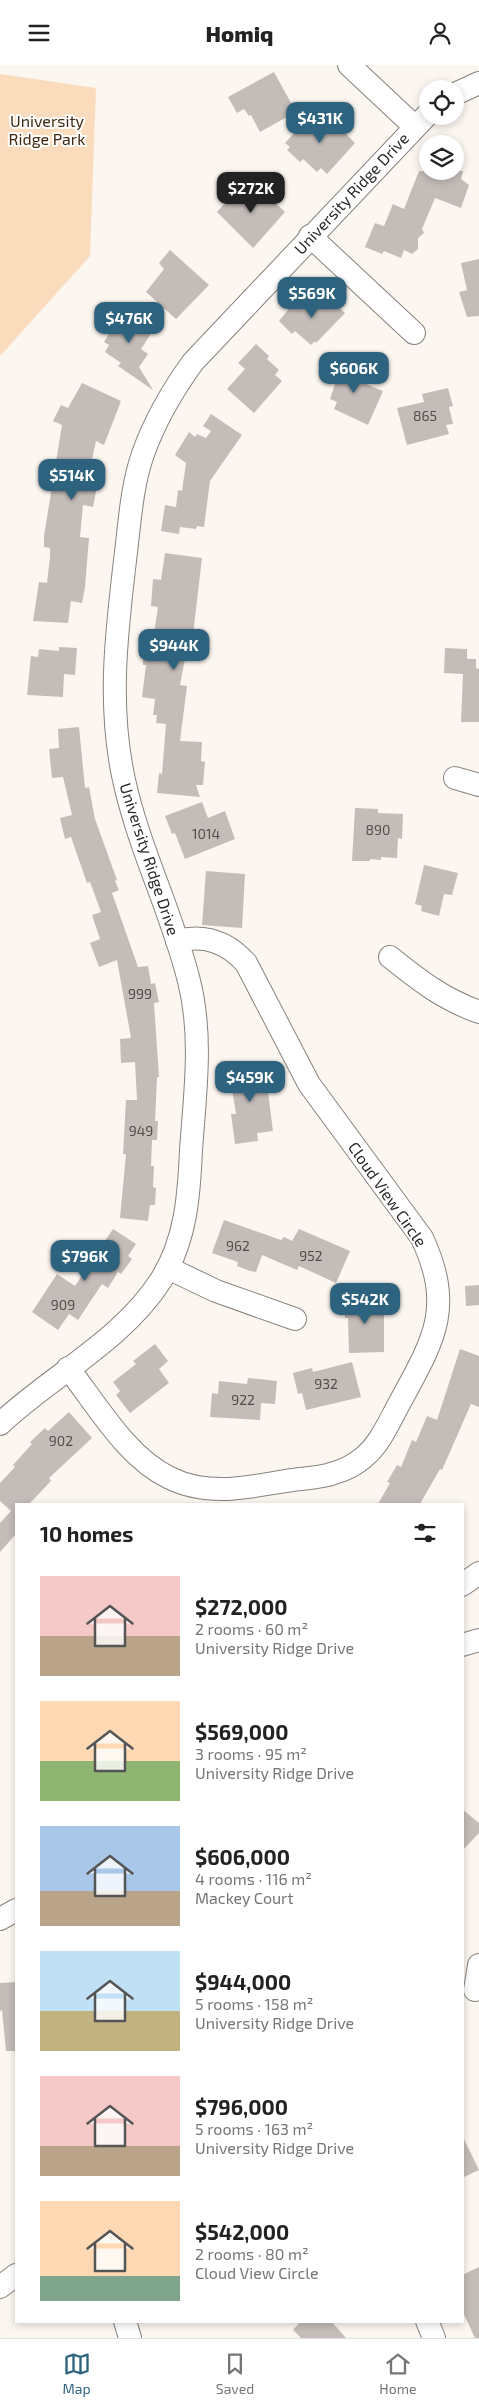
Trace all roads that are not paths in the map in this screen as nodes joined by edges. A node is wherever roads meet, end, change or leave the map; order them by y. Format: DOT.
graph roads {
  1 [pos="349,65"];
  2 [pos="479,83"];
  3 [pos="464,90"];
  4 [pos="419,118"];
  5 [pos="419,122"];
  6 [pos="310,236"];
  7 [pos="414,333"];
  8 [pos="455,778"];
  9 [pos="479,785"];
  10 [pos="177,941"];
  11 [pos="390,957"];
  12 [pos="479,1012"];
  13 [pos="168,1268"];
  14 [pos="295,1319"];
  15 [pos="68,1368"];
  16 [pos="0,1424"];
  17 [pos="479,1573"];
  18 [pos="464,1584"];
  19 [pos="479,1639"];
  20 [pos="464,1644"];
  21 [pos="15,1910"];
  22 [pos="0,1919"];
  23 [pos="479,1965"];
  24 [pos="472,1990"];
  25 [pos="15,2276"];
  26 [pos="0,2287"];
  27 [pos="125,2323"];
  28 [pos="428,2323"];
  29 [pos="130,2338"];
  30 [pos="434,2338"];
  1 -- 4 [label="street"];
  2 -- 3 [label="street"];
  5 -- 6 [label="street, University Ridge Drive"];
  6 -- 7 [label="street"];
  6 -- 10 [label="street, University Ridge Drive"];
  8 -- 9 [label="street"];
  10 -- 13 [label="street, University Ridge Drive"];
  10 -- 15 [label="street, Cloud View Circle"];
  11 -- 12 [label="street"];
  13 -- 14 [label="street"];
  13 -- 15 [label="street, University Ridge Drive"];
  15 -- 16 [label="street, University Ridge Drive"];
  17 -- 18 [label="street"];
  19 -- 20 [label="street"];
  21 -- 22 [label="street"];
  23 -- 24 [label="street"];
  25 -- 26 [label="street"];
  27 -- 29 [label="street"];
  28 -- 30 [label="street"];
}
